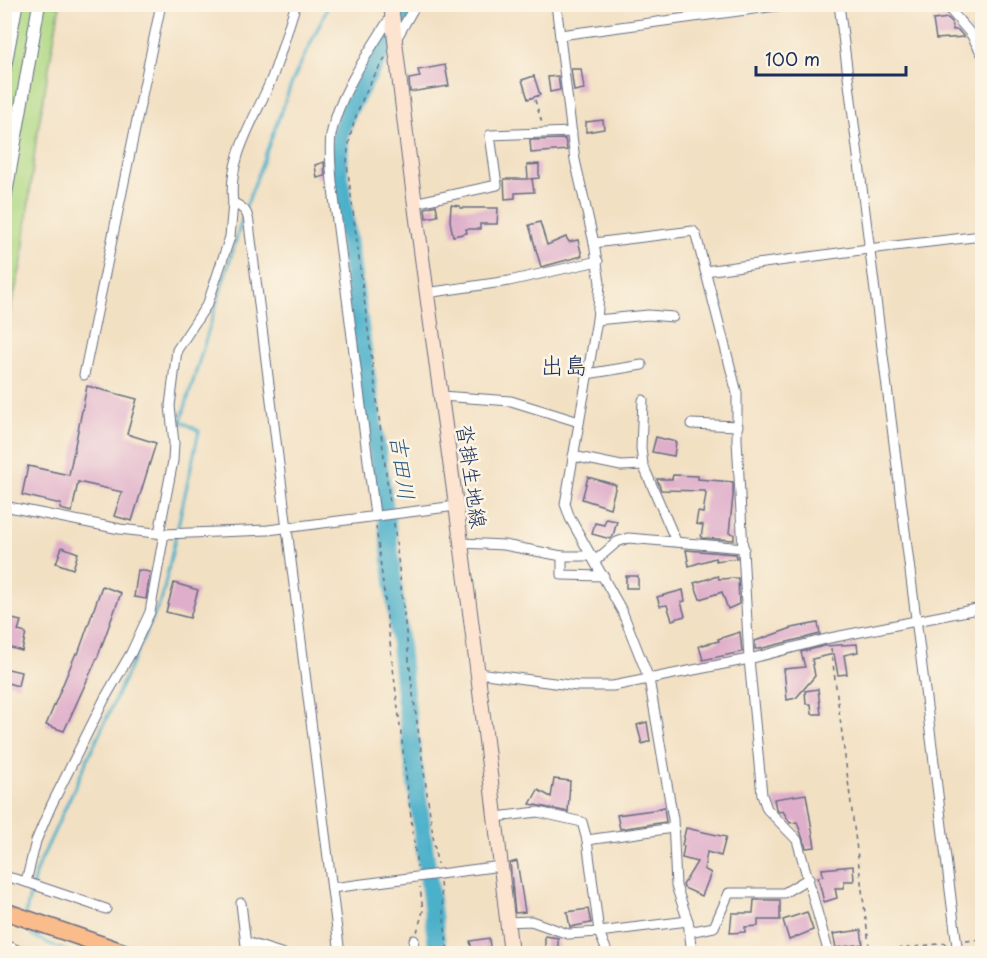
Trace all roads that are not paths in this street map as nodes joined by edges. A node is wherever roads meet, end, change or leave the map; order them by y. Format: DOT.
graph roads {
  1 [pos="18,4"];
  2 [pos="39,4"];
  3 [pos="161,4"];
  4 [pos="296,4"];
  5 [pos="416,4"];
  6 [pos="556,4"];
  7 [pos="791,4"];
  8 [pos="839,4"];
  9 [pos="945,4"];
  10 [pos="980,4"];
  11 [pos="393,10"];
  12 [pos="982,11"];
  13 [pos="560,35"];
  14 [pos="394,41"];
  15 [pos="982,54"];
  16 [pos="4,81"];
  17 [pos="572,132"];
  18 [pos="232,202"];
  19 [pos="414,203"];
  20 [pos="4,205"];
  21 [pos="982,236"];
  22 [pos="594,243"];
  23 [pos="868,249"];
  24 [pos="598,261"];
  25 [pos="705,272"];
  26 [pos="426,292"];
  27 [pos="673,317"];
  28 [pos="597,320"];
  29 [pos="642,365"];
  30 [pos="587,374"];
  31 [pos="84,375"];
  32 [pos="441,396"];
  33 [pos="643,400"];
  34 [pos="579,422"];
  35 [pos="691,424"];
  36 [pos="738,426"];
  37 [pos="573,456"];
  38 [pos="643,465"];
  39 [pos="4,506"];
  40 [pos="456,506"];
  41 [pos="375,515"];
  42 [pos="287,527"];
  43 [pos="161,534"];
  44 [pos="676,541"];
  45 [pos="461,543"];
  46 [pos="744,548"];
  47 [pos="562,556"];
  48 [pos="593,558"];
  49 [pos="604,576"];
  50 [pos="982,608"];
  51 [pos="916,622"];
  52 [pos="749,659"];
  53 [pos="478,673"];
  54 [pos="649,679"];
  55 [pos="496,817"];
  56 [pos="673,828"];
  57 [pos="588,840"];
  58 [pos="501,866"];
  59 [pos="4,876"];
  60 [pos="808,878"];
  61 [pos="26,882"];
  62 [pos="332,888"];
  63 [pos="242,903"];
  64 [pos="106,909"];
  65 [pos="4,911"];
  66 [pos="688,921"];
  67 [pos="507,922"];
  68 [pos="689,932"];
  69 [pos="598,933"];
  70 [pos="414,940"];
  71 [pos="246,942"];
  72 [pos="4,944"];
  73 [pos="26,954"];
  74 [pos="129,954"];
  75 [pos="247,954"];
  76 [pos="284,954"];
  77 [pos="340,954"];
  78 [pos="411,954"];
  79 [pos="511,954"];
  80 [pos="608,954"];
  81 [pos="692,954"];
  82 [pos="830,954"];
  83 [pos="958,954"];
  1 -- 16 [label="street"];
  2 -- 20 [label="street"];
  3 -- 31 [label="street"];
  4 -- 18 [label="street"];
  5 -- 14 [label="street"];
  6 -- 13 [label="street"];
  7 -- 13 [label="street"];
  8 -- 23 [label="street"];
  9 -- 15 [label="street"];
  10 -- 12 [label="street"];
  11 -- 14 [label="main road, 沓掛生地線"];
  11 -- 41 [label="street"];
  13 -- 17 [label="street"];
  14 -- 19 [label="main road, 沓掛生地線"];
  17 -- 19 [label="street"];
  17 -- 22 [label="street"];
  18 -- 42 [label="street"];
  18 -- 43 [label="street"];
  19 -- 26 [label="main road, 沓掛生地線"];
  21 -- 23 [label="street"];
  22 -- 24 [label="street"];
  22 -- 25 [label="street"];
  23 -- 25 [label="street"];
  23 -- 51 [label="street"];
  24 -- 26 [label="street"];
  24 -- 28 [label="street"];
  25 -- 36 [label="street"];
  26 -- 32 [label="main road, 沓掛生地線"];
  27 -- 28 [label="street"];
  28 -- 30 [label="street"];
  29 -- 30 [label="street"];
  30 -- 34 [label="street"];
  32 -- 34 [label="street"];
  32 -- 40 [label="main road, 沓掛生地線"];
  33 -- 38 [label="street"];
  34 -- 37 [label="street"];
  35 -- 36 [label="street"];
  36 -- 46 [label="street"];
  37 -- 38 [label="street"];
  37 -- 48 [label="street"];
  38 -- 44 [label="street"];
  39 -- 43 [label="street"];
  40 -- 41 [label="street"];
  40 -- 45 [label="main road, 沓掛生地線"];
  41 -- 42 [label="street"];
  42 -- 43 [label="street"];
  42 -- 62 [label="street"];
  43 -- 61 [label="street"];
  44 -- 46 [label="street"];
  44 -- 48 [label="street"];
  45 -- 47 [label="street"];
  45 -- 53 [label="main road, 沓掛生地線"];
  46 -- 52 [label="street"];
  47 -- 48 [label="street"];
  47 -- 49 [label="street"];
  48 -- 49 [label="street"];
  49 -- 54 [label="street"];
  50 -- 51 [label="street"];
  51 -- 52 [label="street"];
  51 -- 83 [label="street"];
  52 -- 54 [label="street"];
  52 -- 60 [label="street"];
  53 -- 54 [label="street"];
  53 -- 55 [label="main road, 沓掛生地線"];
  54 -- 56 [label="street"];
  55 -- 57 [label="street"];
  55 -- 58 [label="main road, 沓掛生地線"];
  56 -- 57 [label="street"];
  56 -- 66 [label="street"];
  57 -- 69 [label="street"];
  58 -- 62 [label="street"];
  58 -- 67 [label="main road, 沓掛生地線"];
  59 -- 61 [label="street"];
  60 -- 68 [label="street"];
  60 -- 82 [label="street"];
  61 -- 64 [label="street"];
  62 -- 77 [label="street"];
  63 -- 71 [label="street"];
  65 -- 74 [label="highway"];
  66 -- 68 [label="street"];
  66 -- 69 [label="street"];
  67 -- 69 [label="street"];
  67 -- 79 [label="main road, 沓掛生地線"];
  68 -- 81 [label="street"];
  69 -- 80 [label="street"];
  70 -- 78 [label="street"];
  71 -- 75 [label="street"];
  71 -- 76 [label="street"];
  72 -- 73 [label="street"];
}
